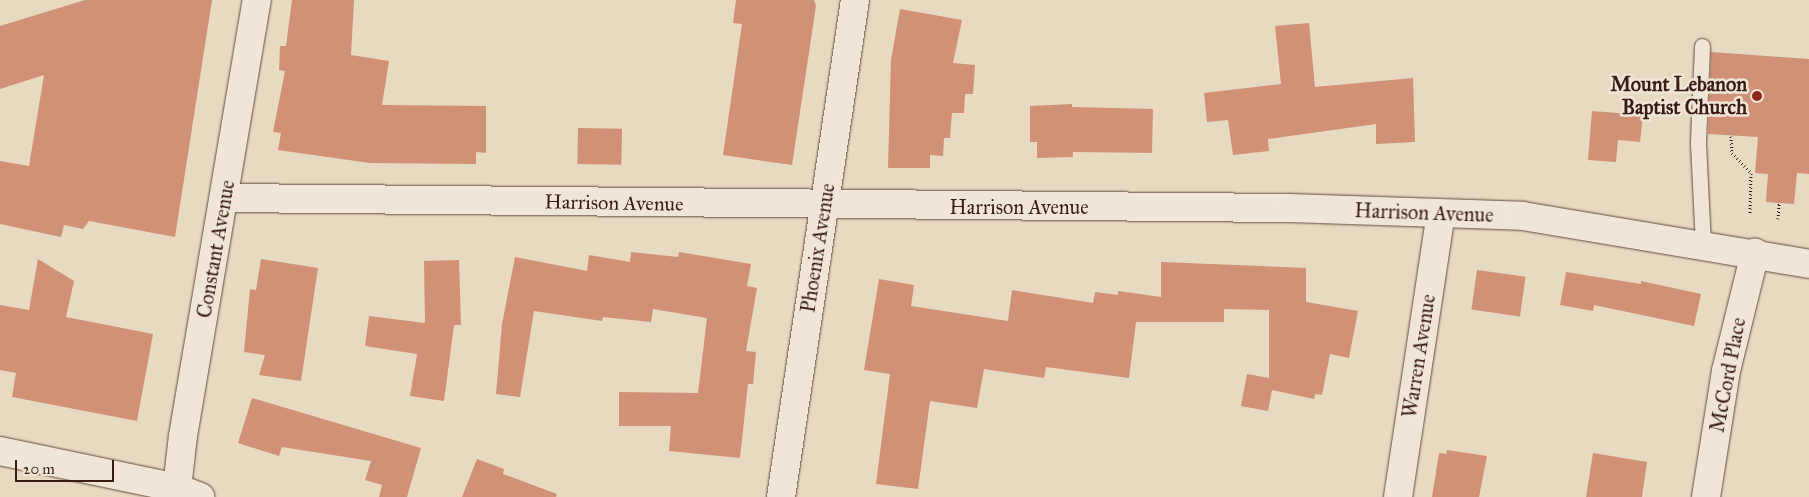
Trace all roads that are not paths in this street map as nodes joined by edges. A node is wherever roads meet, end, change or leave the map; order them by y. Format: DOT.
graph roads {
  1 [pos="256,0"];
  2 [pos="855,0"];
  3 [pos="1702,46"];
  4 [pos="225,198"];
  5 [pos="824,206"];
  6 [pos="1440,214"];
  7 [pos="1703,245"];
  8 [pos="1755,253"];
  9 [pos="1809,264"];
  10 [pos="0,451"];
  11 [pos="185,494"];
  12 [pos="781,497"];
  13 [pos="1398,497"];
  14 [pos="1706,497"];
  1 -- 4 [label="street, Constant Avenue"];
  2 -- 5 [label="street, Phoenix Avenue"];
  3 -- 7 [label="lane"];
  4 -- 5 [label="street, Harrison Avenue"];
  4 -- 11 [label="street, Constant Avenue"];
  5 -- 6 [label="street, Harrison Avenue"];
  5 -- 12 [label="street, Phoenix Avenue"];
  6 -- 7 [label="street, Harrison Avenue"];
  6 -- 13 [label="street, Warren Avenue"];
  7 -- 8 [label="street, Harrison Avenue"];
  8 -- 9 [label="street, Harrison Avenue"];
  8 -- 14 [label="street, McCord Place"];
  10 -- 11 [label="street"];
}
